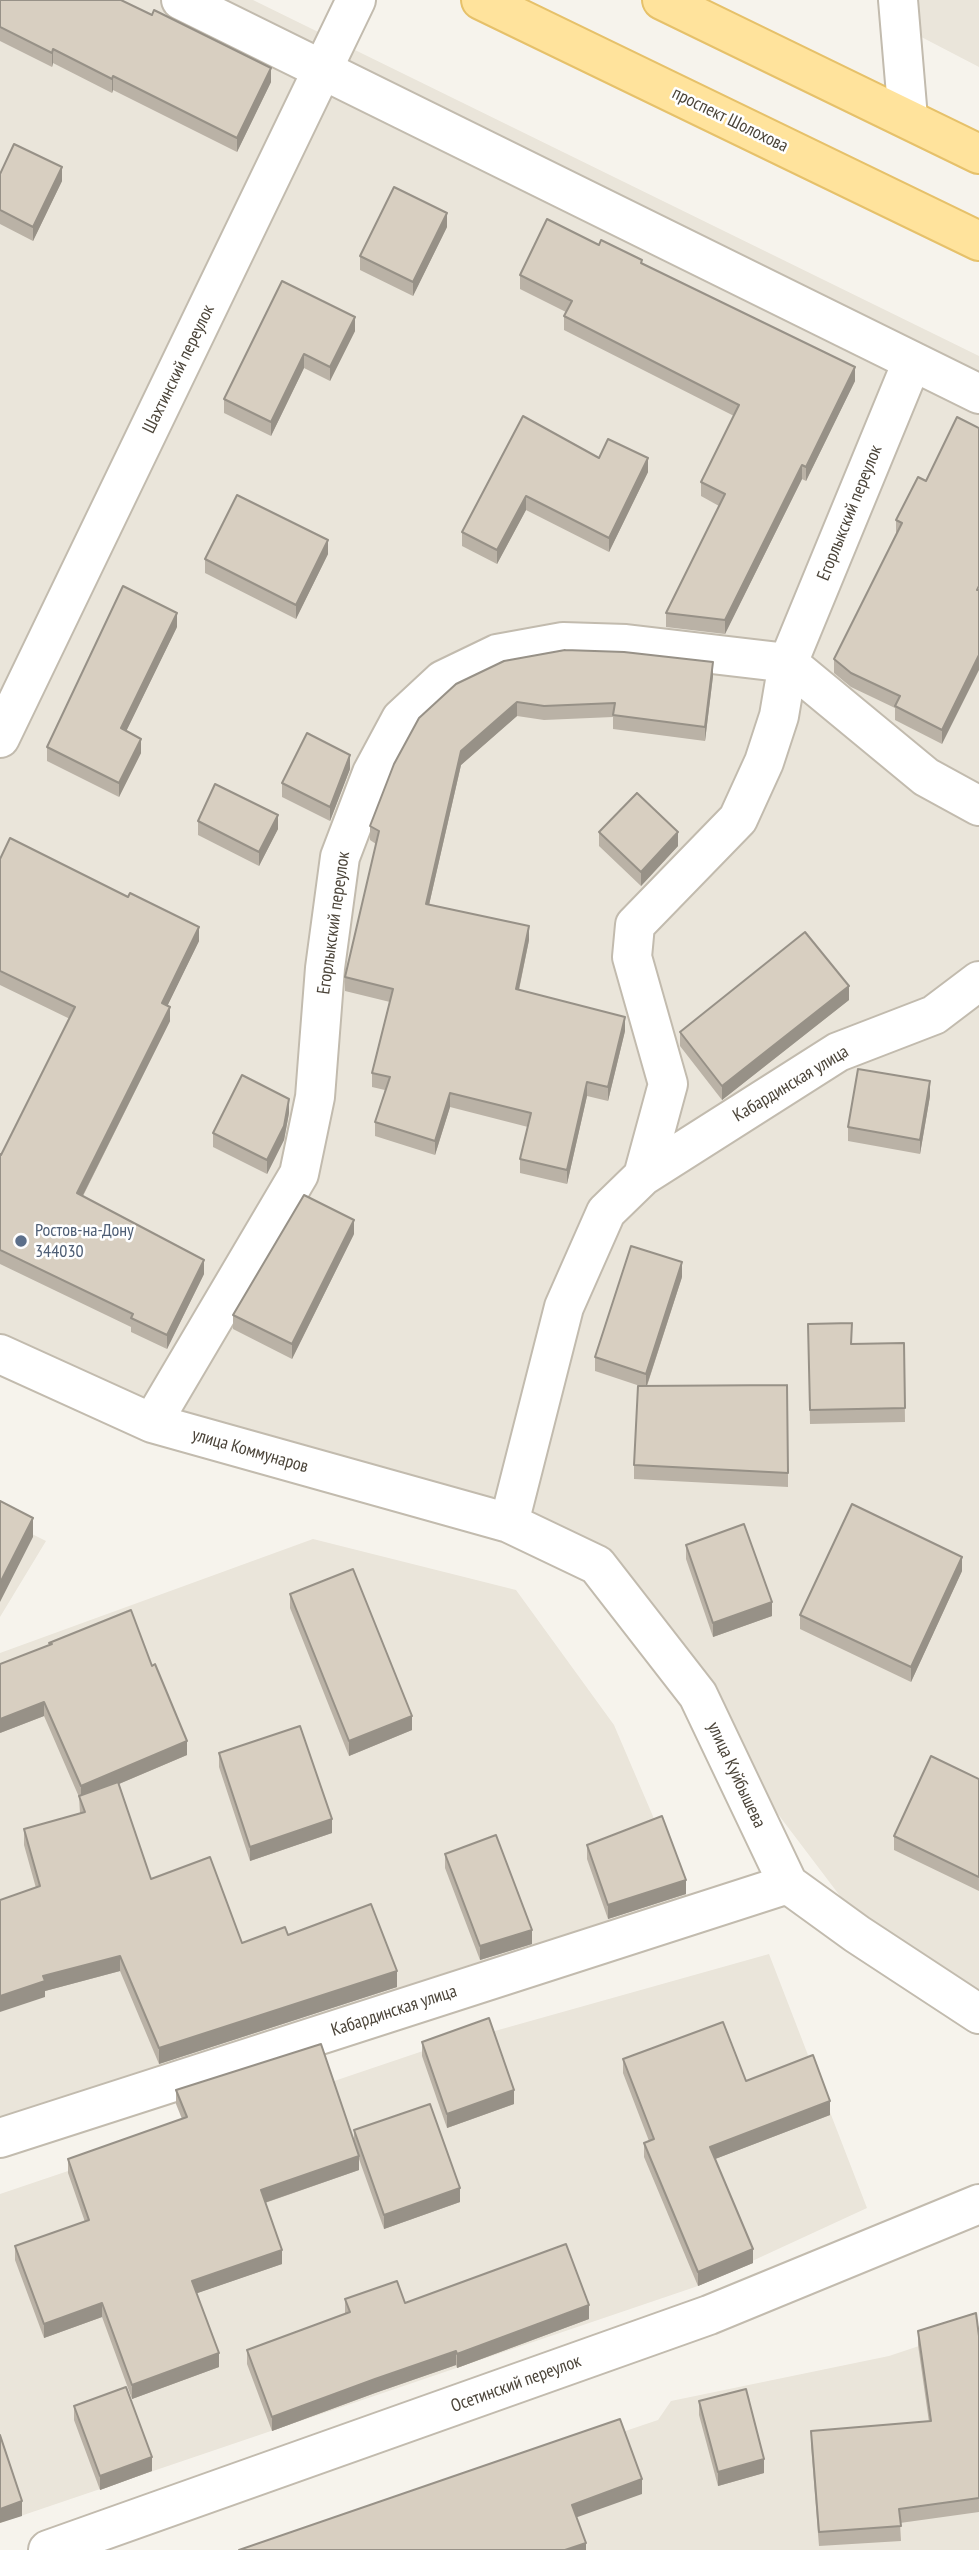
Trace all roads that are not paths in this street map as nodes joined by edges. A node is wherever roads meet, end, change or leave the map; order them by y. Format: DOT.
graph roads {
  1 [pos="181,0"];
  2 [pos="356,0"];
  3 [pos="481,0"];
  4 [pos="662,0"];
  5 [pos="898,0"];
  6 [pos="323,70"];
  7 [pos="908,118"];
  8 [pos="979,154"];
  9 [pos="979,241"];
  10 [pos="912,362"];
  11 [pos="979,394"];
  12 [pos="788,663"];
  13 [pos="0,738"];
  14 [pos="979,806"];
  15 [pos="979,981"];
  16 [pos="643,1176"];
  17 [pos="0,1354"];
  18 [pos="152,1423"];
  19 [pos="509,1523"];
  20 [pos="788,1884"];
  21 [pos="979,2014"];
  22 [pos="0,2138"];
  23 [pos="979,2204"];
  24 [pos="48,2550"];
  1 -- 6 [label="street"];
  2 -- 6 [label="street, Шахтинский переулок"];
  3 -- 9 [label="main road, проспект Шолохова"];
  4 -- 7 [label="main road"];
  5 -- 7 [label="street"];
  6 -- 10 [label="street"];
  6 -- 13 [label="street, Шахтинский переулок"];
  7 -- 8 [label="main road"];
  10 -- 11 [label="street"];
  10 -- 12 [label="street, Егорлыкский переулок"];
  12 -- 14 [label="street"];
  12 -- 16 [label="street, Егорлыкский переулок"];
  12 -- 18 [label="street, Егорлыкский переулок"];
  15 -- 16 [label="street, Кабардинская улица"];
  16 -- 19 [label="street"];
  17 -- 18 [label="street, улица Коммунаров"];
  18 -- 19 [label="street, улица Коммунаров"];
  19 -- 20 [label="street, улица Куйбышева"];
  20 -- 21 [label="street, улица Куйбышева"];
  20 -- 22 [label="street, Кабардинская улица"];
  23 -- 24 [label="street, Осетинский переулок"];
}
